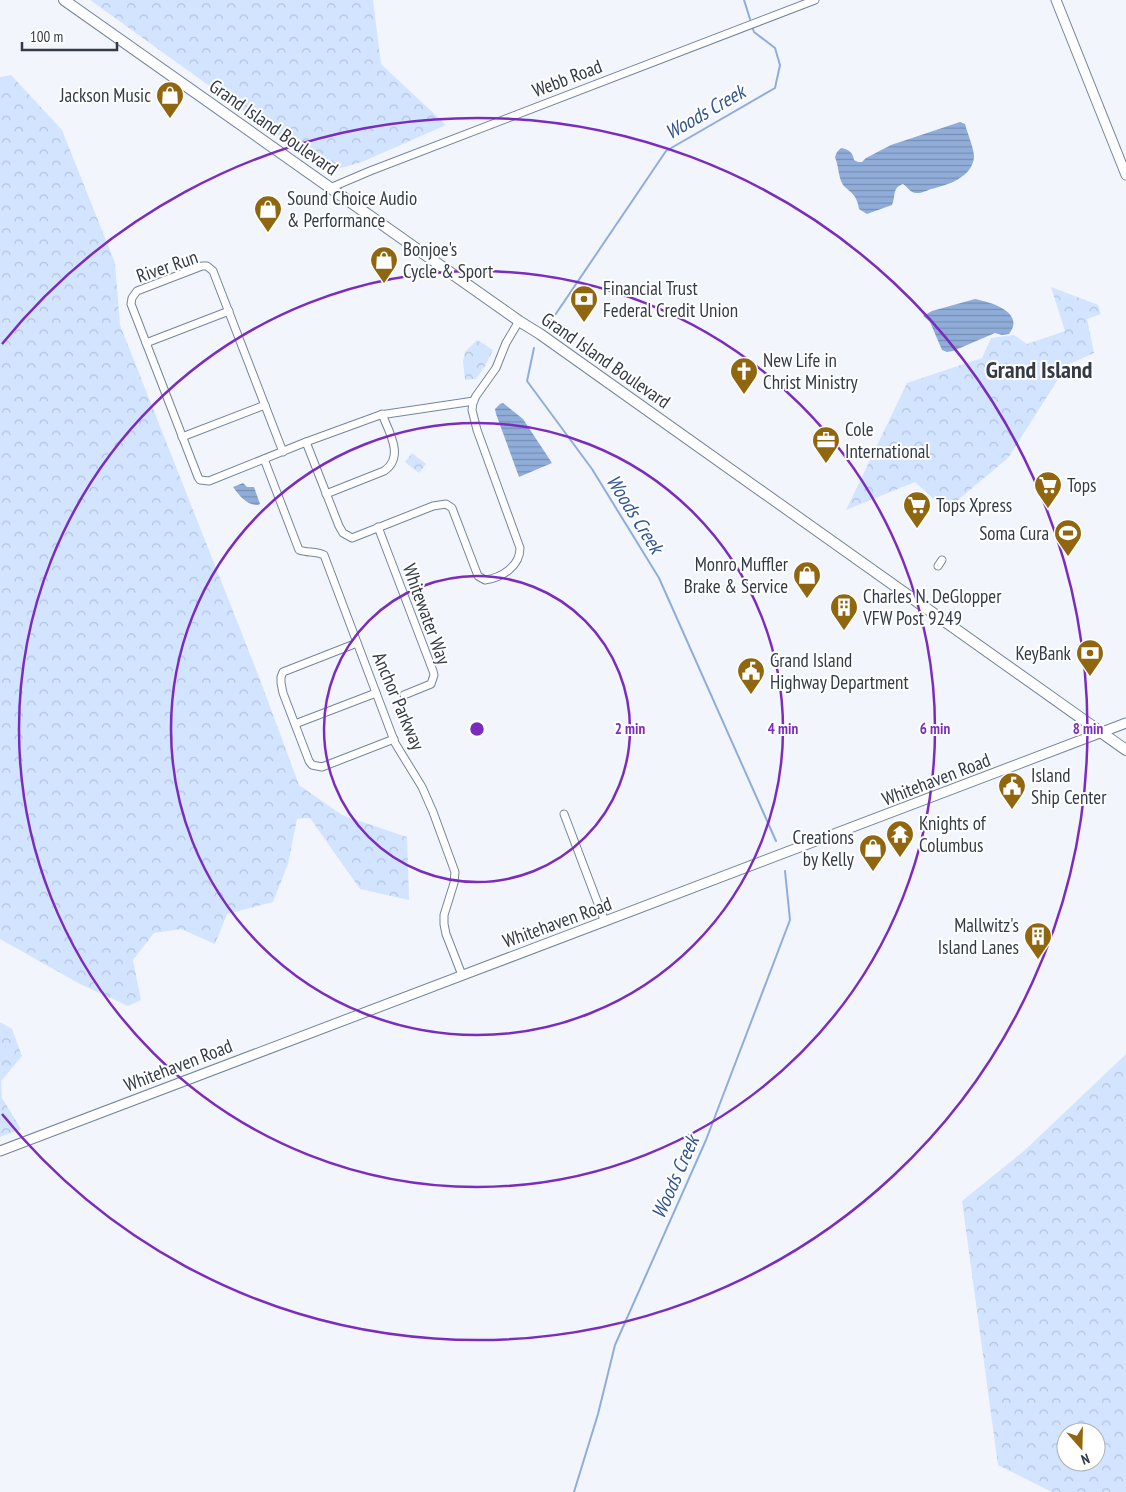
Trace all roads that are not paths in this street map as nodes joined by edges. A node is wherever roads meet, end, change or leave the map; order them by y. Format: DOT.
graph roads {
  1 [pos="64,0"];
  2 [pos="815,0"];
  3 [pos="1056,0"];
  4 [pos="1126,175"];
  5 [pos="330,188"];
  6 [pos="229,311"];
  7 [pos="519,321"];
  8 [pos="146,343"];
  9 [pos="474,401"];
  10 [pos="265,405"];
  11 [pos="382,414"];
  12 [pos="182,437"];
  13 [pos="306,442"];
  14 [pos="283,452"];
  15 [pos="264,459"];
  16 [pos="326,494"];
  17 [pos="378,527"];
  18 [pos="357,643"];
  19 [pos="376,693"];
  20 [pos="404,695"];
  21 [pos="295,724"];
  22 [pos="1126,724"];
  23 [pos="1103,732"];
  24 [pos="394,739"];
  25 [pos="1126,750"];
  26 [pos="564,814"];
  27 [pos="605,922"];
  28 [pos="462,974"];
  29 [pos="0,1151"];
  1 -- 5 [label="main road, Grand Island Boulevard"];
  2 -- 5 [label="street, Webb Road"];
  3 -- 4 [label="street"];
  5 -- 7 [label="main road, Grand Island Boulevard"];
  6 -- 8 [label="street"];
  6 -- 8 [label="street, River Run"];
  6 -- 10 [label="street, River Run"];
  7 -- 9 [label="street"];
  7 -- 23 [label="main road, Grand Island Boulevard"];
  8 -- 12 [label="street, River Run"];
  9 -- 11 [label="street, River Run"];
  9 -- 17 [label="street"];
  10 -- 12 [label="street"];
  10 -- 14 [label="street, River Run"];
  11 -- 13 [label="street, River Run"];
  11 -- 16 [label="street"];
  12 -- 15 [label="street, River Run"];
  13 -- 14 [label="street, River Run"];
  13 -- 16 [label="street"];
  14 -- 15 [label="street, River Run"];
  15 -- 18 [label="street, Anchor Parkway"];
  16 -- 17 [label="street"];
  17 -- 20 [label="street, Whitewater Way"];
  18 -- 19 [label="street, Anchor Parkway"];
  18 -- 21 [label="street"];
  19 -- 21 [label="street"];
  19 -- 24 [label="street, Anchor Parkway"];
  21 -- 24 [label="street"];
  22 -- 23 [label="street, Whitehaven Road"];
  23 -- 25 [label="main road, Grand Island Boulevard"];
  23 -- 27 [label="street, Whitehaven Road"];
  24 -- 28 [label="street, Anchor Parkway"];
  26 -- 27 [label="street"];
  27 -- 28 [label="street, Whitehaven Road"];
  28 -- 29 [label="street, Whitehaven Road"];
}
